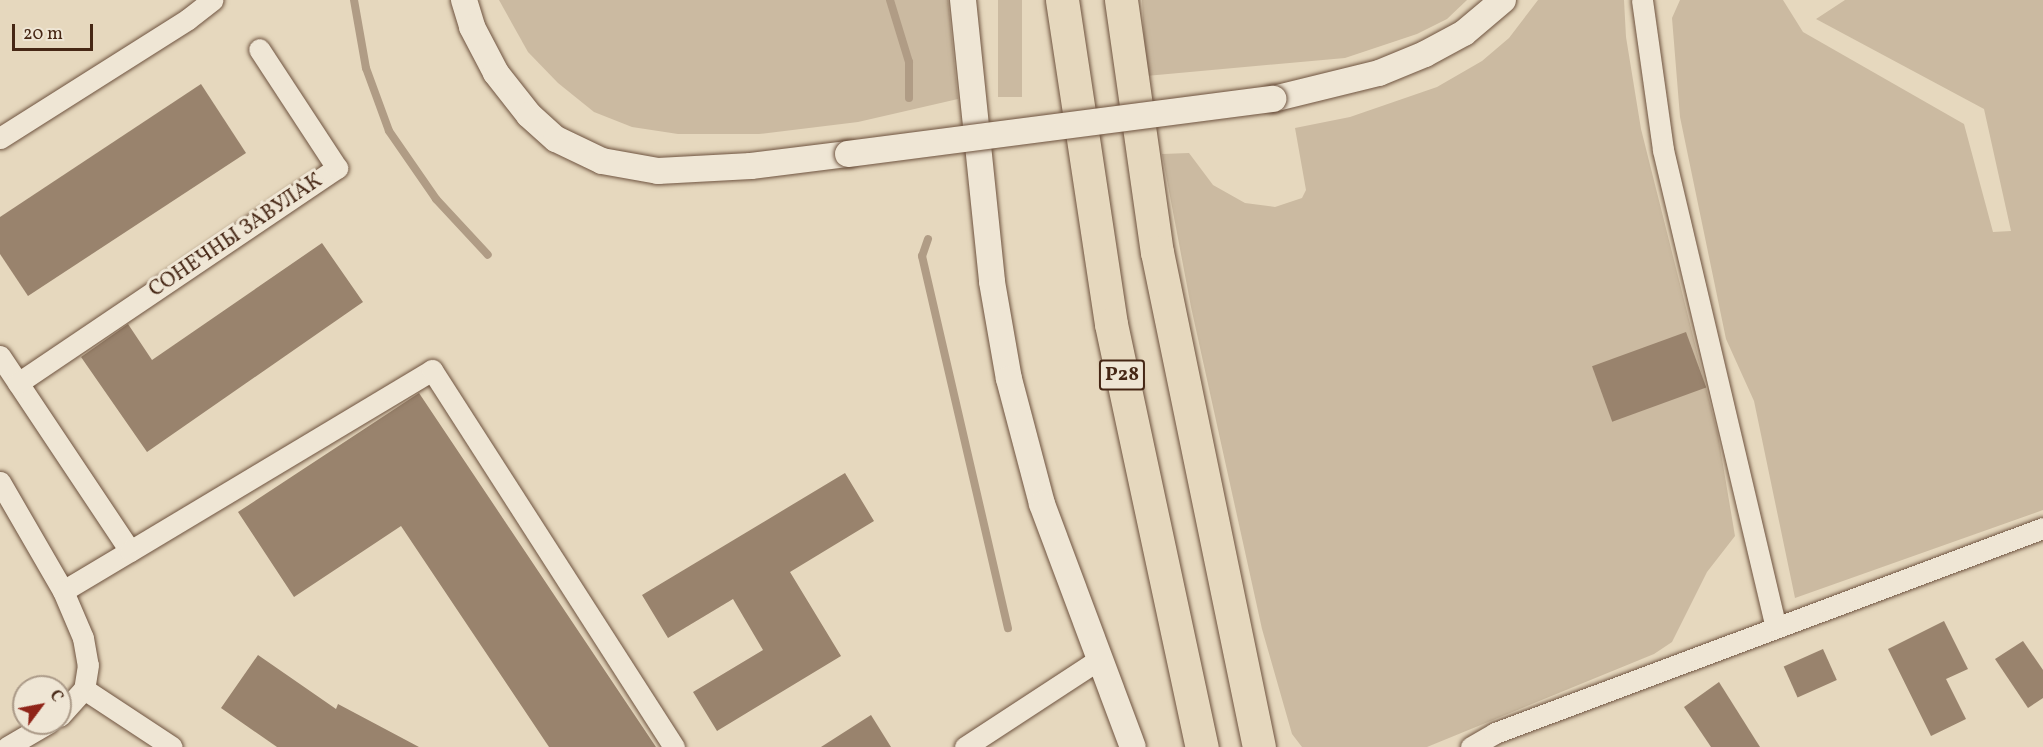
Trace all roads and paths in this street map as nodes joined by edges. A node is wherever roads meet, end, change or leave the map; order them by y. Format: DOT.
graph roads {
  1 [pos="212,0"];
  2 [pos="464,0"];
  3 [pos="963,0"];
  4 [pos="1062,0"];
  5 [pos="1121,0"];
  6 [pos="1503,0"];
  7 [pos="1642,0"];
  8 [pos="259,49"];
  9 [pos="0,138"];
  10 [pos="0,356"];
  11 [pos="18,383"];
  12 [pos="0,482"];
  13 [pos="2043,528"];
  14 [pos="130,551"];
  15 [pos="63,591"];
  16 [pos="1776,627"];
  17 [pos="1098,660"];
  18 [pos="84,689"];
  19 [pos="72,702"];
  20 [pos="28,735"];
  21 [pos="7,747"];
  22 [pos="172,747"];
  23 [pos="674,747"];
  24 [pos="965,747"];
  25 [pos="1133,747"];
  26 [pos="1202,747"];
  27 [pos="1259,747"];
  28 [pos="1471,747"];
  1 -- 9 [label="street"];
  2 -- 6 [label="street, bridge"];
  3 -- 17 [label="street"];
  4 -- 26 [label="highway, Р28"];
  5 -- 27 [label="highway"];
  7 -- 16 [label="street"];
  8 -- 11 [label="street, СОНЕЧНЫ ЗАВУЛАК"];
  10 -- 11 [label="street"];
  11 -- 14 [label="street"];
  12 -- 15 [label="street"];
  13 -- 16 [label="street"];
  14 -- 15 [label="street"];
  14 -- 23 [label="street"];
  15 -- 18 [label="street"];
  16 -- 28 [label="street"];
  17 -- 24 [label="street"];
  17 -- 25 [label="street"];
  18 -- 19 [label="street"];
  18 -- 22 [label="street"];
  20 -- 21 [label="street"];
}
